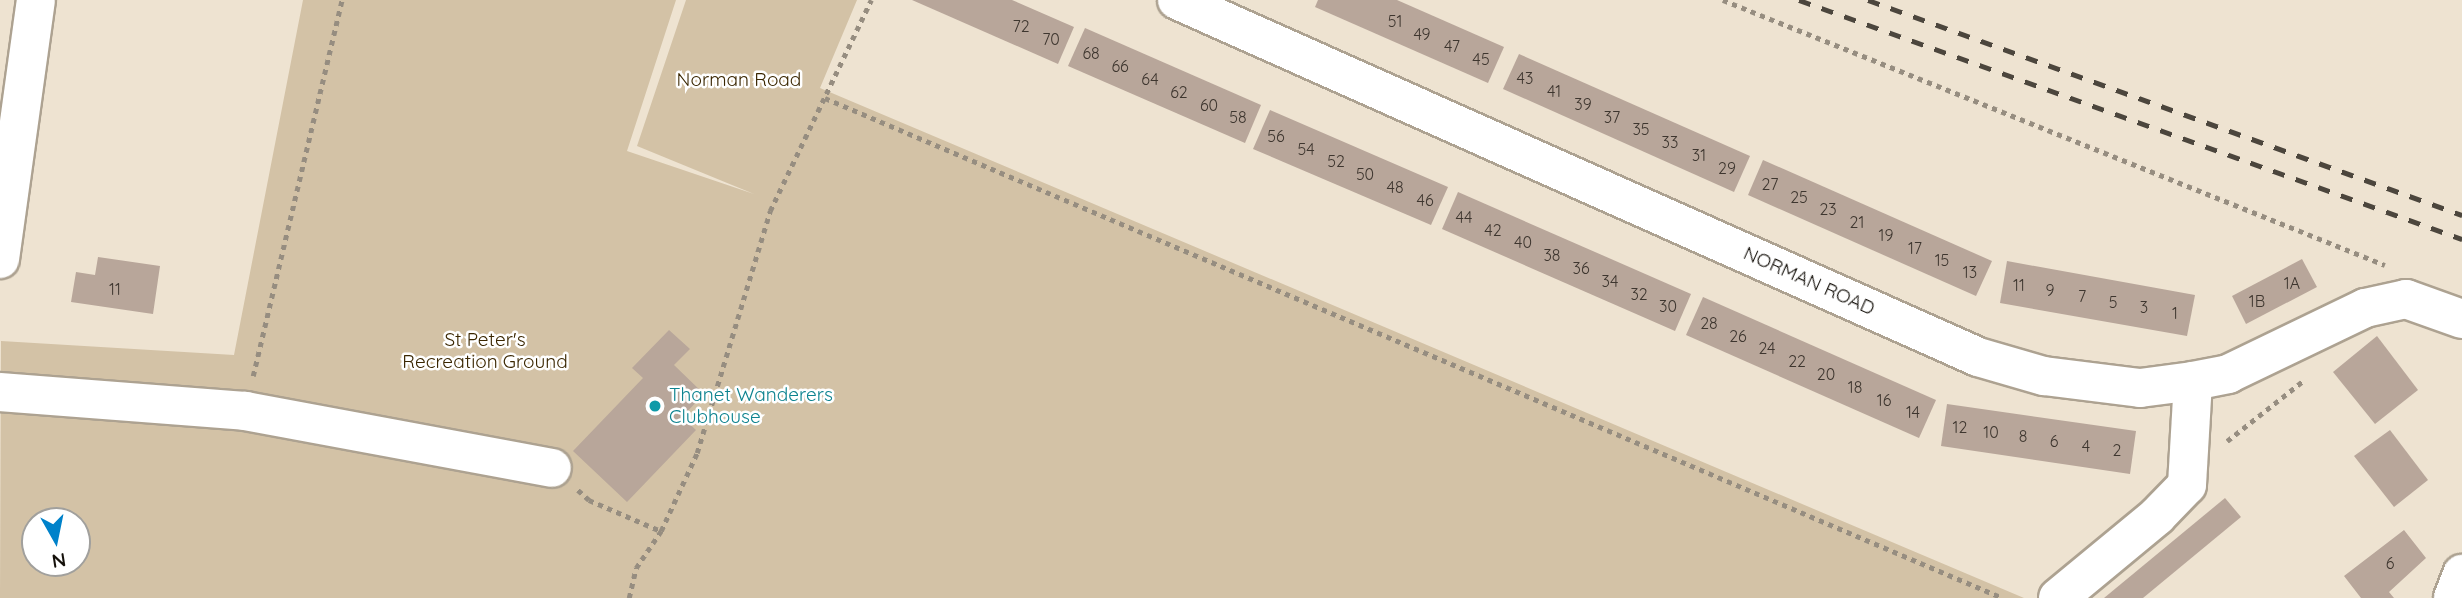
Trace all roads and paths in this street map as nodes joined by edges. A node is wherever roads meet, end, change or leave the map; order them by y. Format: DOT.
graph roads {
  1 [pos="36,0"];
  2 [pos="341,0"];
  3 [pos="871,0"];
  4 [pos="1177,0"];
  5 [pos="1723,0"];
  6 [pos="825,98"];
  7 [pos="0,259"];
  8 [pos="2406,299"];
  9 [pos="2462,319"];
  10 [pos="2309,376"];
  11 [pos="2193,382"];
  12 [pos="0,392"];
  13 [pos="245,411"];
  14 [pos="552,468"];
  15 [pos="2190,470"];
  16 [pos="662,531"];
  17 [pos="2462,574"];
  18 [pos="629,598"];
  19 [pos="2003,598"];
  20 [pos="2058,598"];
  21 [pos="2454,598"];
  1 -- 7 [label="street"];
  2 -- 13 [label="path"];
  3 -- 6 [label="path"];
  4 -- 11 [label="street, NORMAN ROAD"];
  5 -- 8 [label="path"];
  6 -- 16 [label="path"];
  6 -- 19 [label="path"];
  8 -- 9 [label="street"];
  8 -- 11 [label="street, NORMAN ROAD"];
  10 -- 15 [label="path"];
  11 -- 15 [label="street"];
  12 -- 13 [label="street"];
  13 -- 14 [label="street"];
  14 -- 16 [label="path"];
  15 -- 20 [label="street"];
  16 -- 18 [label="path"];
  17 -- 21 [label="street"];
}
